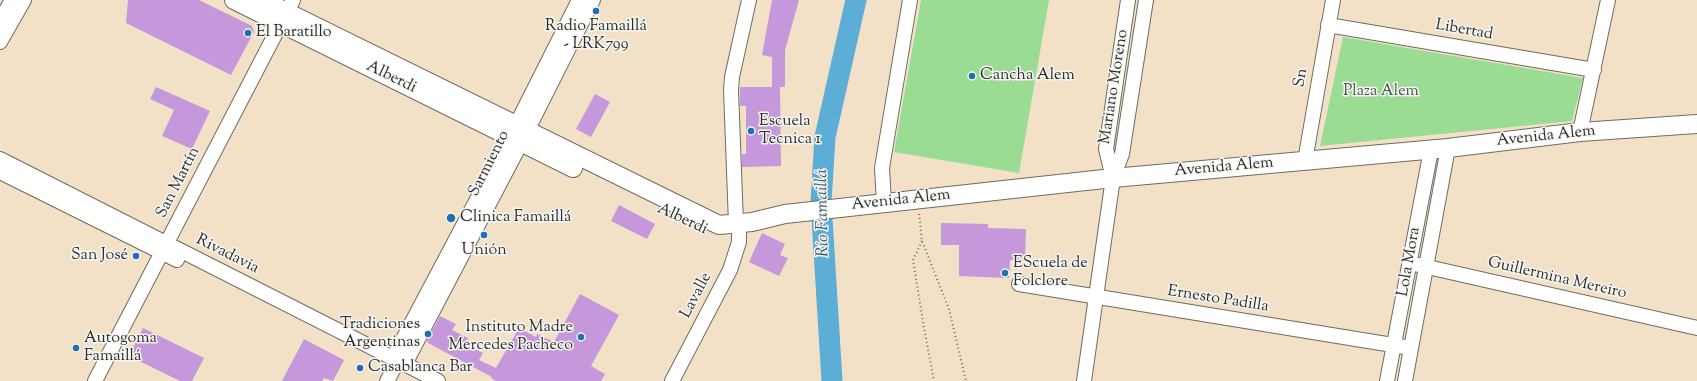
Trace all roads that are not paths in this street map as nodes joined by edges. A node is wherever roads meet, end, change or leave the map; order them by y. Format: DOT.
graph roads {
  1 [pos="12,0"];
  2 [pos="24,0"];
  3 [pos="234,0"];
  4 [pos="262,0"];
  5 [pos="303,0"];
  6 [pos="579,0"];
  7 [pos="593,0"];
  8 [pos="749,0"];
  9 [pos="910,0"];
  10 [pos="1128,0"];
  11 [pos="1146,0"];
  12 [pos="1332,0"];
  13 [pos="1608,0"];
  14 [pos="289,16"];
  15 [pos="0,21"];
  16 [pos="1328,25"];
  17 [pos="0,42"];
  18 [pos="1594,70"];
  19 [pos="1697,124"];
  20 [pos="1580,132"];
  21 [pos="518,134"];
  22 [pos="1439,149"];
  23 [pos="0,159"];
  24 [pos="1305,161"];
  25 [pos="0,172"];
  26 [pos="1113,178"];
  27 [pos="879,204"];
  28 [pos="742,226"];
  29 [pos="168,251"];
  30 [pos="1410,263"];
  31 [pos="1426,267"];
  32 [pos="1019,284"];
  33 [pos="1097,297"];
  34 [pos="1697,328"];
  35 [pos="1394,346"];
  36 [pos="1411,348"];
  37 [pos="397,363"];
  38 [pos="95,381"];
  39 [pos="106,381"];
  40 [pos="387,381"];
  41 [pos="438,381"];
  42 [pos="672,381"];
  43 [pos="1084,381"];
  44 [pos="1387,381"];
  45 [pos="1405,381"];
  1 -- 15 [label="street"];
  2 -- 17 [label="street"];
  3 -- 14 [label="street, Alberdi"];
  4 -- 14 [label="street, Alberdi"];
  5 -- 14 [label="street, San Martín"];
  6 -- 21 [label="street, Sarmiento"];
  7 -- 21 [label="street, Sarmiento"];
  8 -- 28 [label="street, Lavalle"];
  9 -- 27 [label="street"];
  10 -- 26 [label="street, Mariano Moreno"];
  11 -- 26 [label="street, Mariano Moreno"];
  12 -- 16 [label="street, Sn"];
  13 -- 18 [label="street"];
  14 -- 21 [label="street, Alberdi"];
  14 -- 29 [label="street, San Martín"];
  16 -- 18 [label="street, Libertad"];
  16 -- 24 [label="street, Sn"];
  18 -- 20 [label="street"];
  19 -- 20 [label="street, Avenida Alem"];
  20 -- 22 [label="street, Avenida Alem"];
  21 -- 28 [label="street, Alberdi"];
  21 -- 37 [label="street, Sarmiento"];
  22 -- 24 [label="street, Avenida Alem"];
  22 -- 30 [label="street, Lola Mora"];
  22 -- 31 [label="street, Lola Mora"];
  23 -- 29 [label="street, Rivadavia"];
  24 -- 26 [label="street, Avenida Alem"];
  25 -- 29 [label="street, Rivadavia"];
  26 -- 27 [label="street, Avenida Alem"];
  26 -- 33 [label="street, Mariano Moreno"];
  27 -- 28 [label="street, Avenida Alem"];
  28 -- 42 [label="street, Lavalle"];
  29 -- 37 [label="street, Rivadavia"];
  29 -- 38 [label="street, San Martín"];
  29 -- 39 [label="street, San Martín"];
  30 -- 31 [label="street, Guillermina Mereiro"];
  30 -- 35 [label="street, Lola Mora"];
  31 -- 34 [label="street, Guillermina Mereiro"];
  31 -- 36 [label="street, Lola Mora"];
  32 -- 33 [label="street, Ernesto Padilla"];
  33 -- 35 [label="street, Ernesto Padilla"];
  33 -- 43 [label="street, Mariano Moreno"];
  35 -- 36 [label="street, Ernesto Padilla"];
  35 -- 44 [label="street, Lola Mora"];
  36 -- 45 [label="street, Lola Mora"];
  37 -- 40 [label="street, Sarmiento"];
  37 -- 41 [label="street, Rivadavia"];
}
